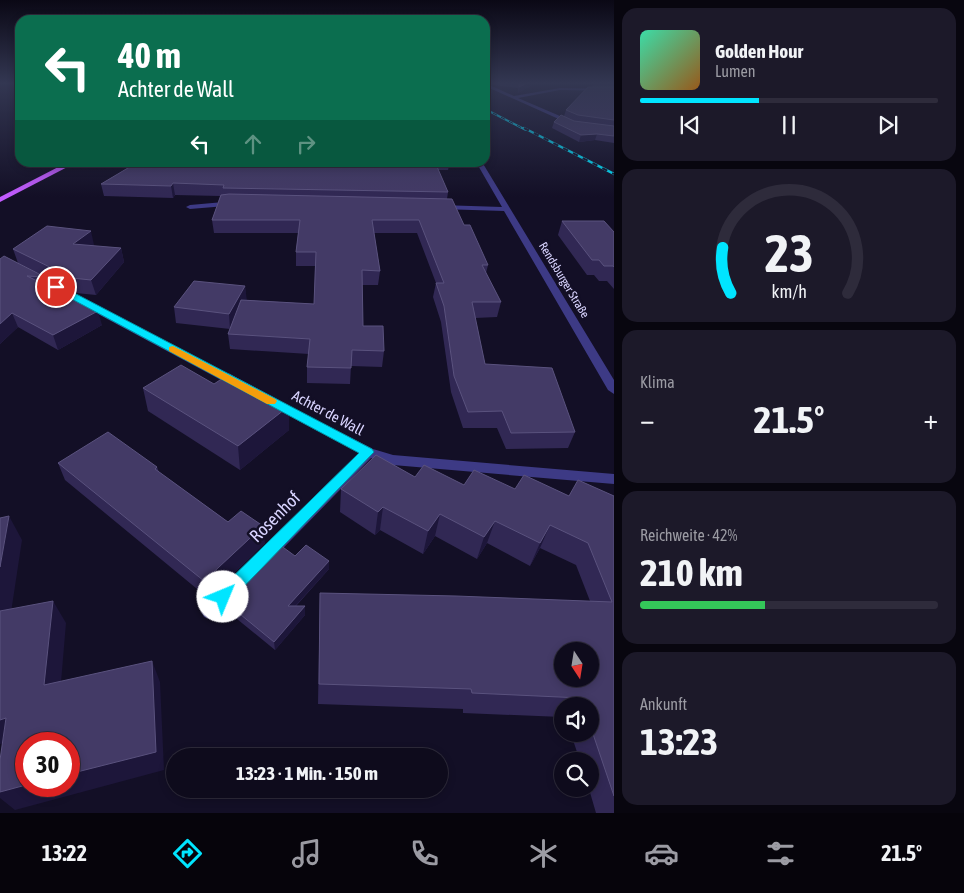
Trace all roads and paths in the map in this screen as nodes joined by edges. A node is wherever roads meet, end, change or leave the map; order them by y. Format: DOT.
graph roads {
  1 [pos="567,121"];
  2 [pos="575,124"];
  3 [pos="64,167"];
  4 [pos="482,167"];
  5 [pos="0,200"];
  6 [pos="248,204"];
  7 [pos="190,207"];
  8 [pos="429,207"];
  9 [pos="507,209"];
  10 [pos="21,269"];
  11 [pos="246,388"];
  12 [pos="614,390"];
  13 [pos="264,397"];
  14 [pos="368,452"];
  15 [pos="614,479"];
  16 [pos="210,610"];
  1 -- 2 [label="street"];
  3 -- 5 [label="main road"];
  4 -- 9 [label="street, Rendsburger Straße"];
  6 -- 7 [label="street"];
  8 -- 9 [label="street"];
  9 -- 12 [label="street, Rendsburger Straße"];
  10 -- 11 [label="street"];
  13 -- 14 [label="street, Achter de Wall"];
  14 -- 15 [label="street, Achter de Wall"];
  14 -- 16 [label="street, Rosenhof"];
}
